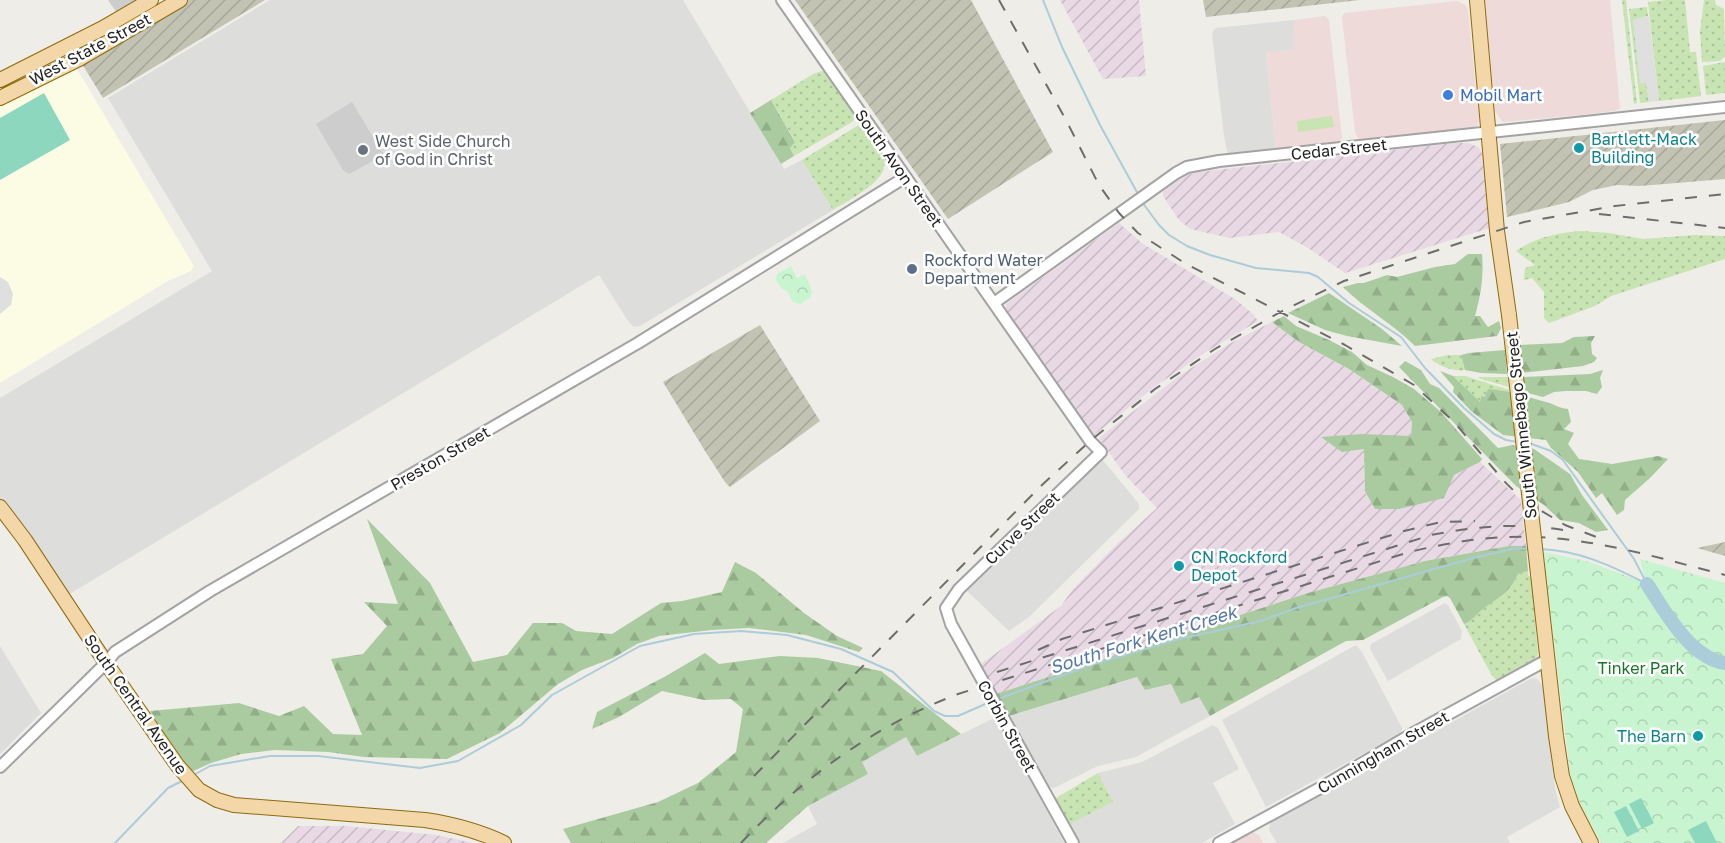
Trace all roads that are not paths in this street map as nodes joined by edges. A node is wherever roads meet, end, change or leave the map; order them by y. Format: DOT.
graph roads {
  1 [pos="151,0"];
  2 [pos="180,0"];
  3 [pos="782,0"];
  4 [pos="1477,0"];
  5 [pos="0,80"];
  6 [pos="0,98"];
  7 [pos="1725,106"];
  8 [pos="1489,131"];
  9 [pos="904,178"];
  10 [pos="994,303"];
  11 [pos="1101,452"];
  12 [pos="0,507"];
  13 [pos="946,608"];
  14 [pos="1547,660"];
  15 [pos="106,663"];
  16 [pos="0,767"];
  17 [pos="504,843"];
  18 [pos="1072,843"];
  19 [pos="1219,843"];
  20 [pos="1591,843"];
  1 -- 5 [label="main road, West State Street"];
  2 -- 6 [label="main road, West State Street"];
  3 -- 9 [label="street, South Avon Street"];
  4 -- 8 [label="main road, South Winnebago Street"];
  7 -- 8 [label="street, Cedar Street"];
  8 -- 10 [label="street, Cedar Street"];
  8 -- 14 [label="main road, South Winnebago Street, bridge"];
  9 -- 10 [label="street, South Avon Street"];
  9 -- 15 [label="street, Preston Street"];
  10 -- 11 [label="street, South Avon Street"];
  11 -- 13 [label="street, Curve Street"];
  12 -- 15 [label="main road, South Central Avenue"];
  13 -- 18 [label="street, Corbin Street"];
  14 -- 19 [label="street, Cunningham Street"];
  14 -- 20 [label="main road, South Winnebago Street"];
  15 -- 16 [label="street, Preston Street"];
  15 -- 17 [label="main road, South Central Avenue"];
}
